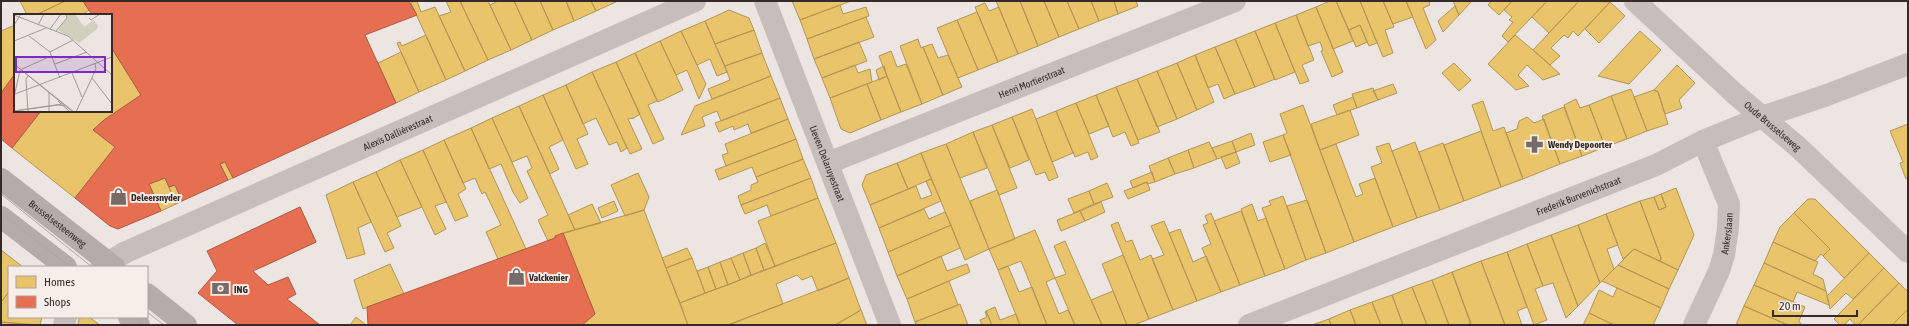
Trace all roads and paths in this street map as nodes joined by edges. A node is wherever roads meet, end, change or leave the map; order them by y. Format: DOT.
graph roads {
  1 [pos="695,1"];
  2 [pos="765,1"];
  3 [pos="1235,1"];
  4 [pos="1635,1"];
  5 [pos="1908,64"];
  6 [pos="1762,117"];
  7 [pos="1703,141"];
  8 [pos="828,163"];
  9 [pos="1,179"];
  10 [pos="1,216"];
  11 [pos="1908,252"];
  12 [pos="65,266"];
  13 [pos="108,266"];
  14 [pos="148,295"];
  15 [pos="130,318"];
  16 [pos="139,325"];
  17 [pos="186,325"];
  18 [pos="890,325"];
  19 [pos="1249,325"];
  20 [pos="1694,325"];
  1 -- 13 [label="street, Alexis Dallièrestraat"];
  2 -- 8 [label="street, Lieven Delaruyestraat"];
  3 -- 8 [label="street, Henri Mortierstraat"];
  4 -- 6 [label="street, Oude Brusselseweg"];
  5 -- 6 [label="street, Frederik Burvenichstraat"];
  6 -- 7 [label="street, Frederik Burvenichstraat"];
  6 -- 11 [label="street, Oude Brusselseweg"];
  7 -- 19 [label="street, Frederik Burvenichstraat"];
  7 -- 20 [label="street, Ankerslaan"];
  8 -- 18 [label="street, Lieven Delaruyestraat"];
  9 -- 13 [label="main road, Brusselsesteenweg"];
  10 -- 12 [label="main road"];
  14 -- 17 [label="main road"];
  15 -- 16 [label="main road"];
}
